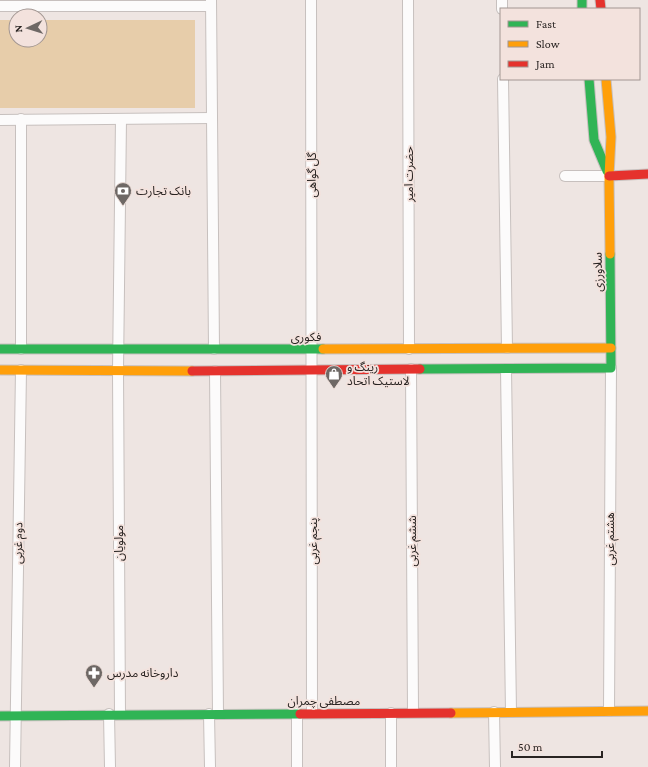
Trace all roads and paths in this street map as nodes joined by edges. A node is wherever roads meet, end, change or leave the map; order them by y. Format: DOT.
graph roads {
  1 [pos="311,0"];
  2 [pos="408,0"];
  3 [pos="15,3"];
  4 [pos="112,3"];
  5 [pos="211,3"];
  6 [pos="0,6"];
  7 [pos="503,80"];
  8 [pos="588,80"];
  9 [pos="606,80"];
  10 [pos="212,118"];
  11 [pos="21,119"];
  12 [pos="121,119"];
  13 [pos="0,120"];
  14 [pos="648,174"];
  15 [pos="565,176"];
  16 [pos="608,176"];
  17 [pos="507,348"];
  18 [pos="611,348"];
  19 [pos="0,349"];
  20 [pos="21,349"];
  21 [pos="214,349"];
  22 [pos="312,349"];
  23 [pos="409,349"];
  24 [pos="118,350"];
  25 [pos="611,368"];
  26 [pos="313,369"];
  27 [pos="411,369"];
  28 [pos="506,369"];
  29 [pos="0,370"];
  30 [pos="20,370"];
  31 [pos="118,371"];
  32 [pos="215,371"];
  33 [pos="609,711"];
  34 [pos="648,711"];
  35 [pos="391,712"];
  36 [pos="413,712"];
  37 [pos="494,712"];
  38 [pos="511,712"];
  39 [pos="297,713"];
  40 [pos="312,713"];
  41 [pos="109,714"];
  42 [pos="120,714"];
  43 [pos="214,714"];
  44 [pos="15,715"];
  45 [pos="0,716"];
  46 [pos="15,767"];
  47 [pos="110,767"];
  48 [pos="210,767"];
  49 [pos="298,767"];
  50 [pos="391,767"];
  51 [pos="495,767"];
  1 -- 22 [label="street, گل گواهی"];
  2 -- 23 [label="street, حضرت امیر"];
  3 -- 4 [label="street"];
  3 -- 6 [label="street"];
  4 -- 5 [label="street"];
  5 -- 10 [label="street"];
  7 -- 17 [label="street"];
  8 -- 16 [label="street, سلاورزی"];
  9 -- 16 [label="street, سلاورزی"];
  10 -- 12 [label="street"];
  10 -- 21 [label="street"];
  11 -- 12 [label="street"];
  11 -- 13 [label="street"];
  11 -- 20 [label="street"];
  12 -- 24 [label="street, مولویان"];
  14 -- 16 [label="street"];
  15 -- 16 [label="street"];
  16 -- 18 [label="street, سلاورزی"];
  17 -- 18 [label="street, فکوری"];
  17 -- 23 [label="street, فکوری"];
  18 -- 25 [label="street, سلاورزی"];
  19 -- 20 [label="street, فکوری"];
  20 -- 24 [label="street, فکوری"];
  21 -- 22 [label="street, فکوری"];
  21 -- 24 [label="street, فکوری"];
  22 -- 23 [label="street, فکوری"];
  22 -- 26 [label="street, گل گواهی"];
  24 -- 31 [label="street, مولویان"];
  25 -- 28 [label="street"];
  25 -- 33 [label="street, هشتم غربی"];
  26 -- 27 [label="street"];
  26 -- 32 [label="street"];
  26 -- 40 [label="street, پنجم غربی"];
  27 -- 28 [label="street"];
  27 -- 36 [label="street, ششم غربی"];
  28 -- 38 [label="street"];
  29 -- 30 [label="street"];
  30 -- 31 [label="street"];
  30 -- 44 [label="street, دوم غربی"];
  31 -- 32 [label="street"];
  31 -- 42 [label="street, مولویان"];
  32 -- 43 [label="street"];
  33 -- 34 [label="street, مصطفی چمران"];
  33 -- 38 [label="street, مصطفی چمران"];
  35 -- 36 [label="street, مصطفی چمران"];
  35 -- 40 [label="street, مصطفی چمران"];
  35 -- 50 [label="street"];
  36 -- 37 [label="street, مصطفی چمران"];
  37 -- 38 [label="street, مصطفی چمران"];
  37 -- 51 [label="street"];
  39 -- 40 [label="street, مصطفی چمران"];
  39 -- 43 [label="street, مصطفی چمران"];
  39 -- 49 [label="street"];
  41 -- 42 [label="street, مصطفی چمران"];
  41 -- 44 [label="street, مصطفی چمران"];
  41 -- 47 [label="street"];
  42 -- 43 [label="street, مصطفی چمران"];
  43 -- 48 [label="street"];
  44 -- 45 [label="street, مصطفی چمران"];
  44 -- 46 [label="street, دوم غربی"];
}
